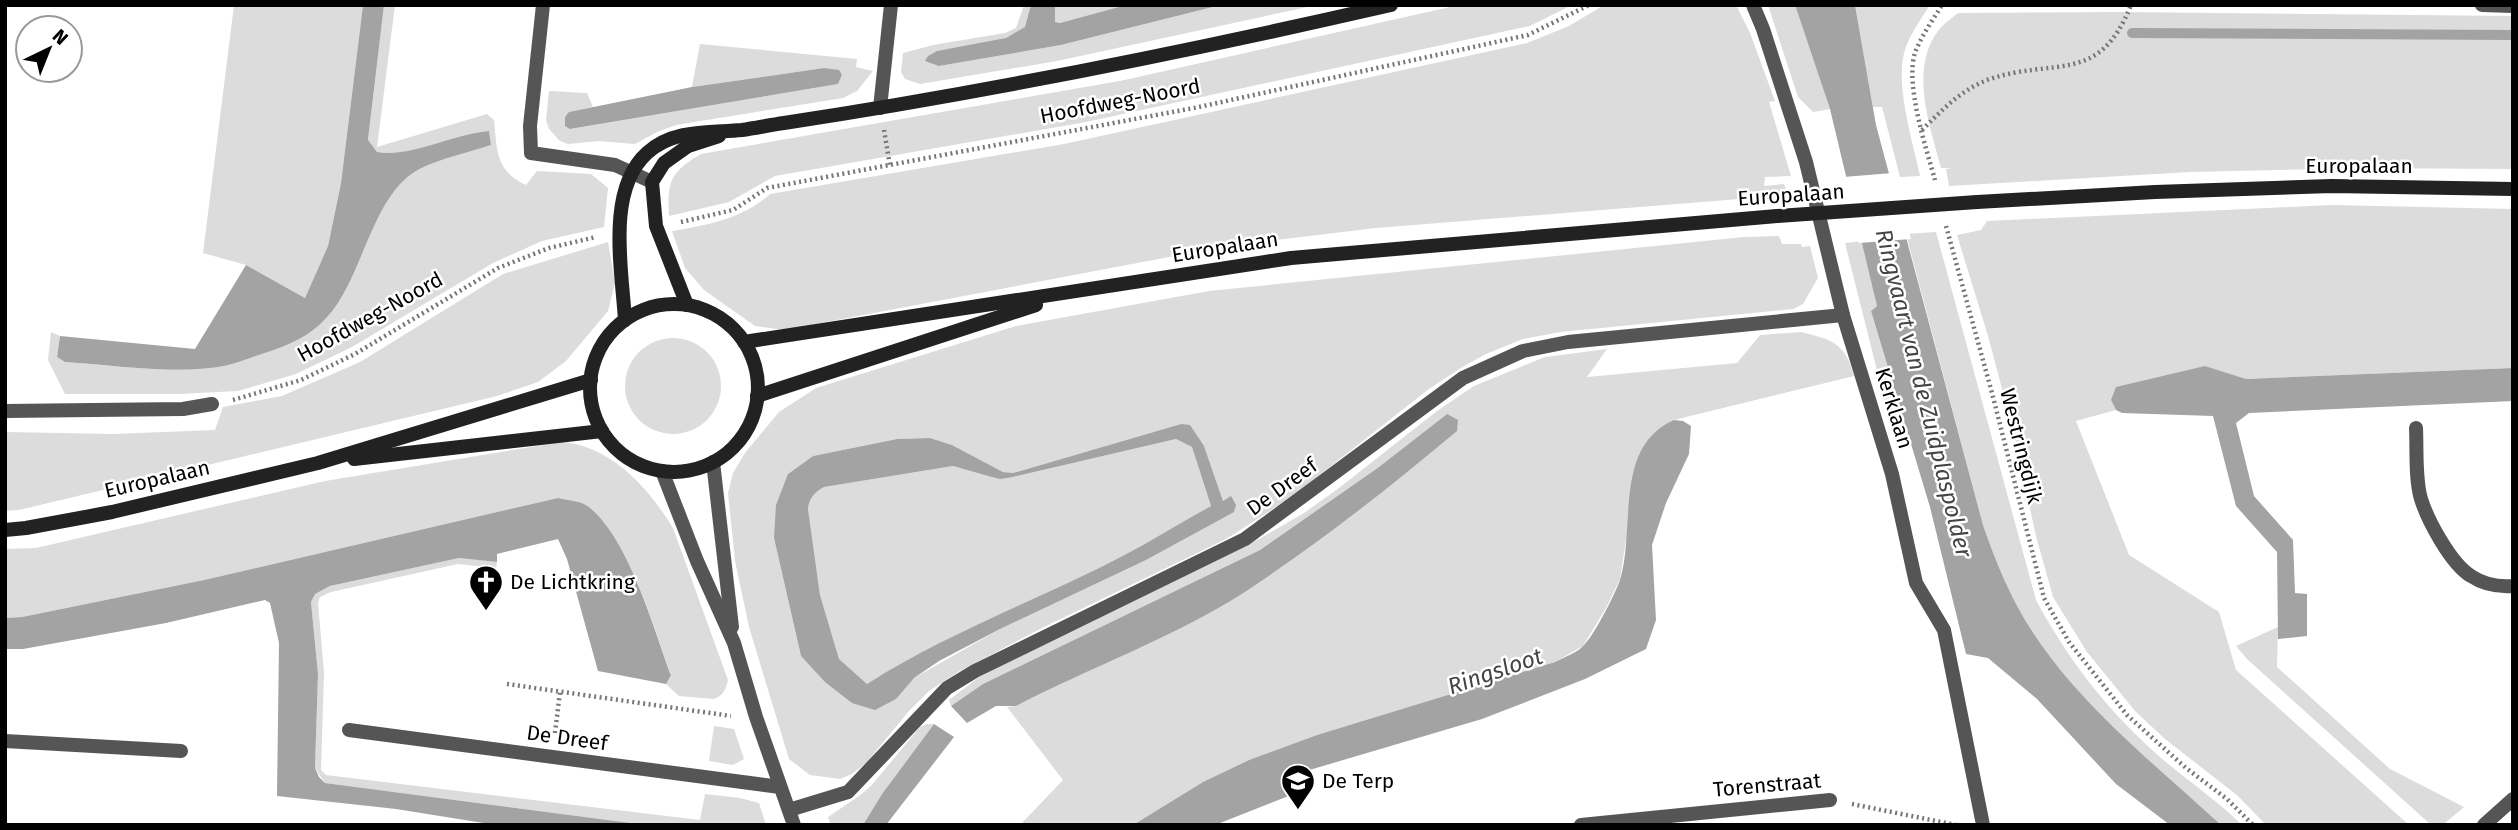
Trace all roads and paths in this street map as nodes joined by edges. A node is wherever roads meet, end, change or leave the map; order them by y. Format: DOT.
graph roads {
  1 [pos="543,5"];
  2 [pos="891,5"];
  3 [pos="1391,5"];
  4 [pos="1589,5"];
  5 [pos="1753,5"];
  6 [pos="1942,5"];
  7 [pos="2131,5"];
  8 [pos="2482,5"];
  9 [pos="2513,6"];
  10 [pos="880,108"];
  11 [pos="740,130"];
  12 [pos="1922,130"];
  13 [pos="890,166"];
  14 [pos="631,172"];
  15 [pos="652,183"];
  16 [pos="2513,189"];
  17 [pos="1938,192"];
  18 [pos="1943,216"];
  19 [pos="656,226"];
  20 [pos="621,233"];
  21 [pos="1077,292"];
  22 [pos="687,305"];
  23 [pos="1843,315"];
  24 [pos="625,320"];
  25 [pos="744,342"];
  26 [pos="591,380"];
  27 [pos="757,396"];
  28 [pos="212,404"];
  29 [pos="5,411"];
  30 [pos="2416,428"];
  31 [pos="602,431"];
  32 [pos="713,462"];
  33 [pos="318,463"];
  34 [pos="662,471"];
  35 [pos="5,530"];
  36 [pos="2513,586"];
  37 [pos="734,643"];
  38 [pos="507,684"];
  39 [pos="560,692"];
  40 [pos="756,718"];
  41 [pos="349,730"];
  42 [pos="5,741"];
  43 [pos="181,751"];
  44 [pos="552,757"];
  45 [pos="780,787"];
  46 [pos="2513,799"];
  47 [pos="1830,800"];
  48 [pos="789,810"];
  49 [pos="794,825"];
  50 [pos="1581,825"];
  51 [pos="1956,825"];
  52 [pos="1983,825"];
  53 [pos="2253,825"];
  54 [pos="2484,825"];
  1 -- 14 [label="street"];
  2 -- 10 [label="street"];
  3 -- 10 [label="main road, Hoofdweg-Noord"];
  4 -- 13 [label="path, Hoofdweg-Noord"];
  5 -- 23 [label="street, Kerklaan"];
  6 -- 12 [label="path"];
  7 -- 12 [label="path"];
  8 -- 9 [label="street"];
  10 -- 11 [label="main road, Hoofdweg-Noord"];
  10 -- 13 [label="path"];
  11 -- 14 [label="main road, Hoofdweg-Noord"];
  11 -- 15 [label="main road, Hoofdweg-Noord"];
  12 -- 17 [label="path"];
  13 -- 19 [label="path, Hoofdweg-Noord"];
  14 -- 15 [label="street"];
  14 -- 20 [label="main road, Hoofdweg-Noord"];
  15 -- 19 [label="main road"];
  16 -- 21 [label="main road, Europalaan, bridge"];
  18 -- 53 [label="path, Westringdijk"];
  19 -- 22 [label="main road"];
  20 -- 24 [label="main road, Hoofdweg-Noord"];
  20 -- 28 [label="path, Hoofdweg-Noord"];
  21 -- 25 [label="main road, Europalaan"];
  21 -- 27 [label="main road, Europalaan"];
  22 -- 24 [label="main road"];
  22 -- 25 [label="main road"];
  23 -- 48 [label="street, De Dreef"];
  23 -- 52 [label="street, Kerklaan"];
  24 -- 26 [label="main road"];
  25 -- 27 [label="main road"];
  26 -- 31 [label="main road"];
  26 -- 33 [label="main road, Europalaan"];
  27 -- 32 [label="main road"];
  28 -- 29 [label="street"];
  30 -- 36 [label="street"];
  31 -- 33 [label="main road, Europalaan"];
  31 -- 34 [label="main road"];
  32 -- 34 [label="main road"];
  32 -- 37 [label="street"];
  33 -- 35 [label="main road, Europalaan"];
  34 -- 37 [label="street"];
  37 -- 40 [label="street"];
  38 -- 39 [label="path"];
  39 -- 40 [label="path"];
  39 -- 44 [label="path"];
  40 -- 45 [label="street"];
  41 -- 44 [label="street, De Dreef"];
  42 -- 43 [label="street"];
  44 -- 45 [label="street, De Dreef"];
  45 -- 48 [label="street"];
  46 -- 54 [label="street"];
  47 -- 50 [label="street, Torenstraat"];
  47 -- 51 [label="path, Torenstraat"];
  48 -- 49 [label="street"];
}
